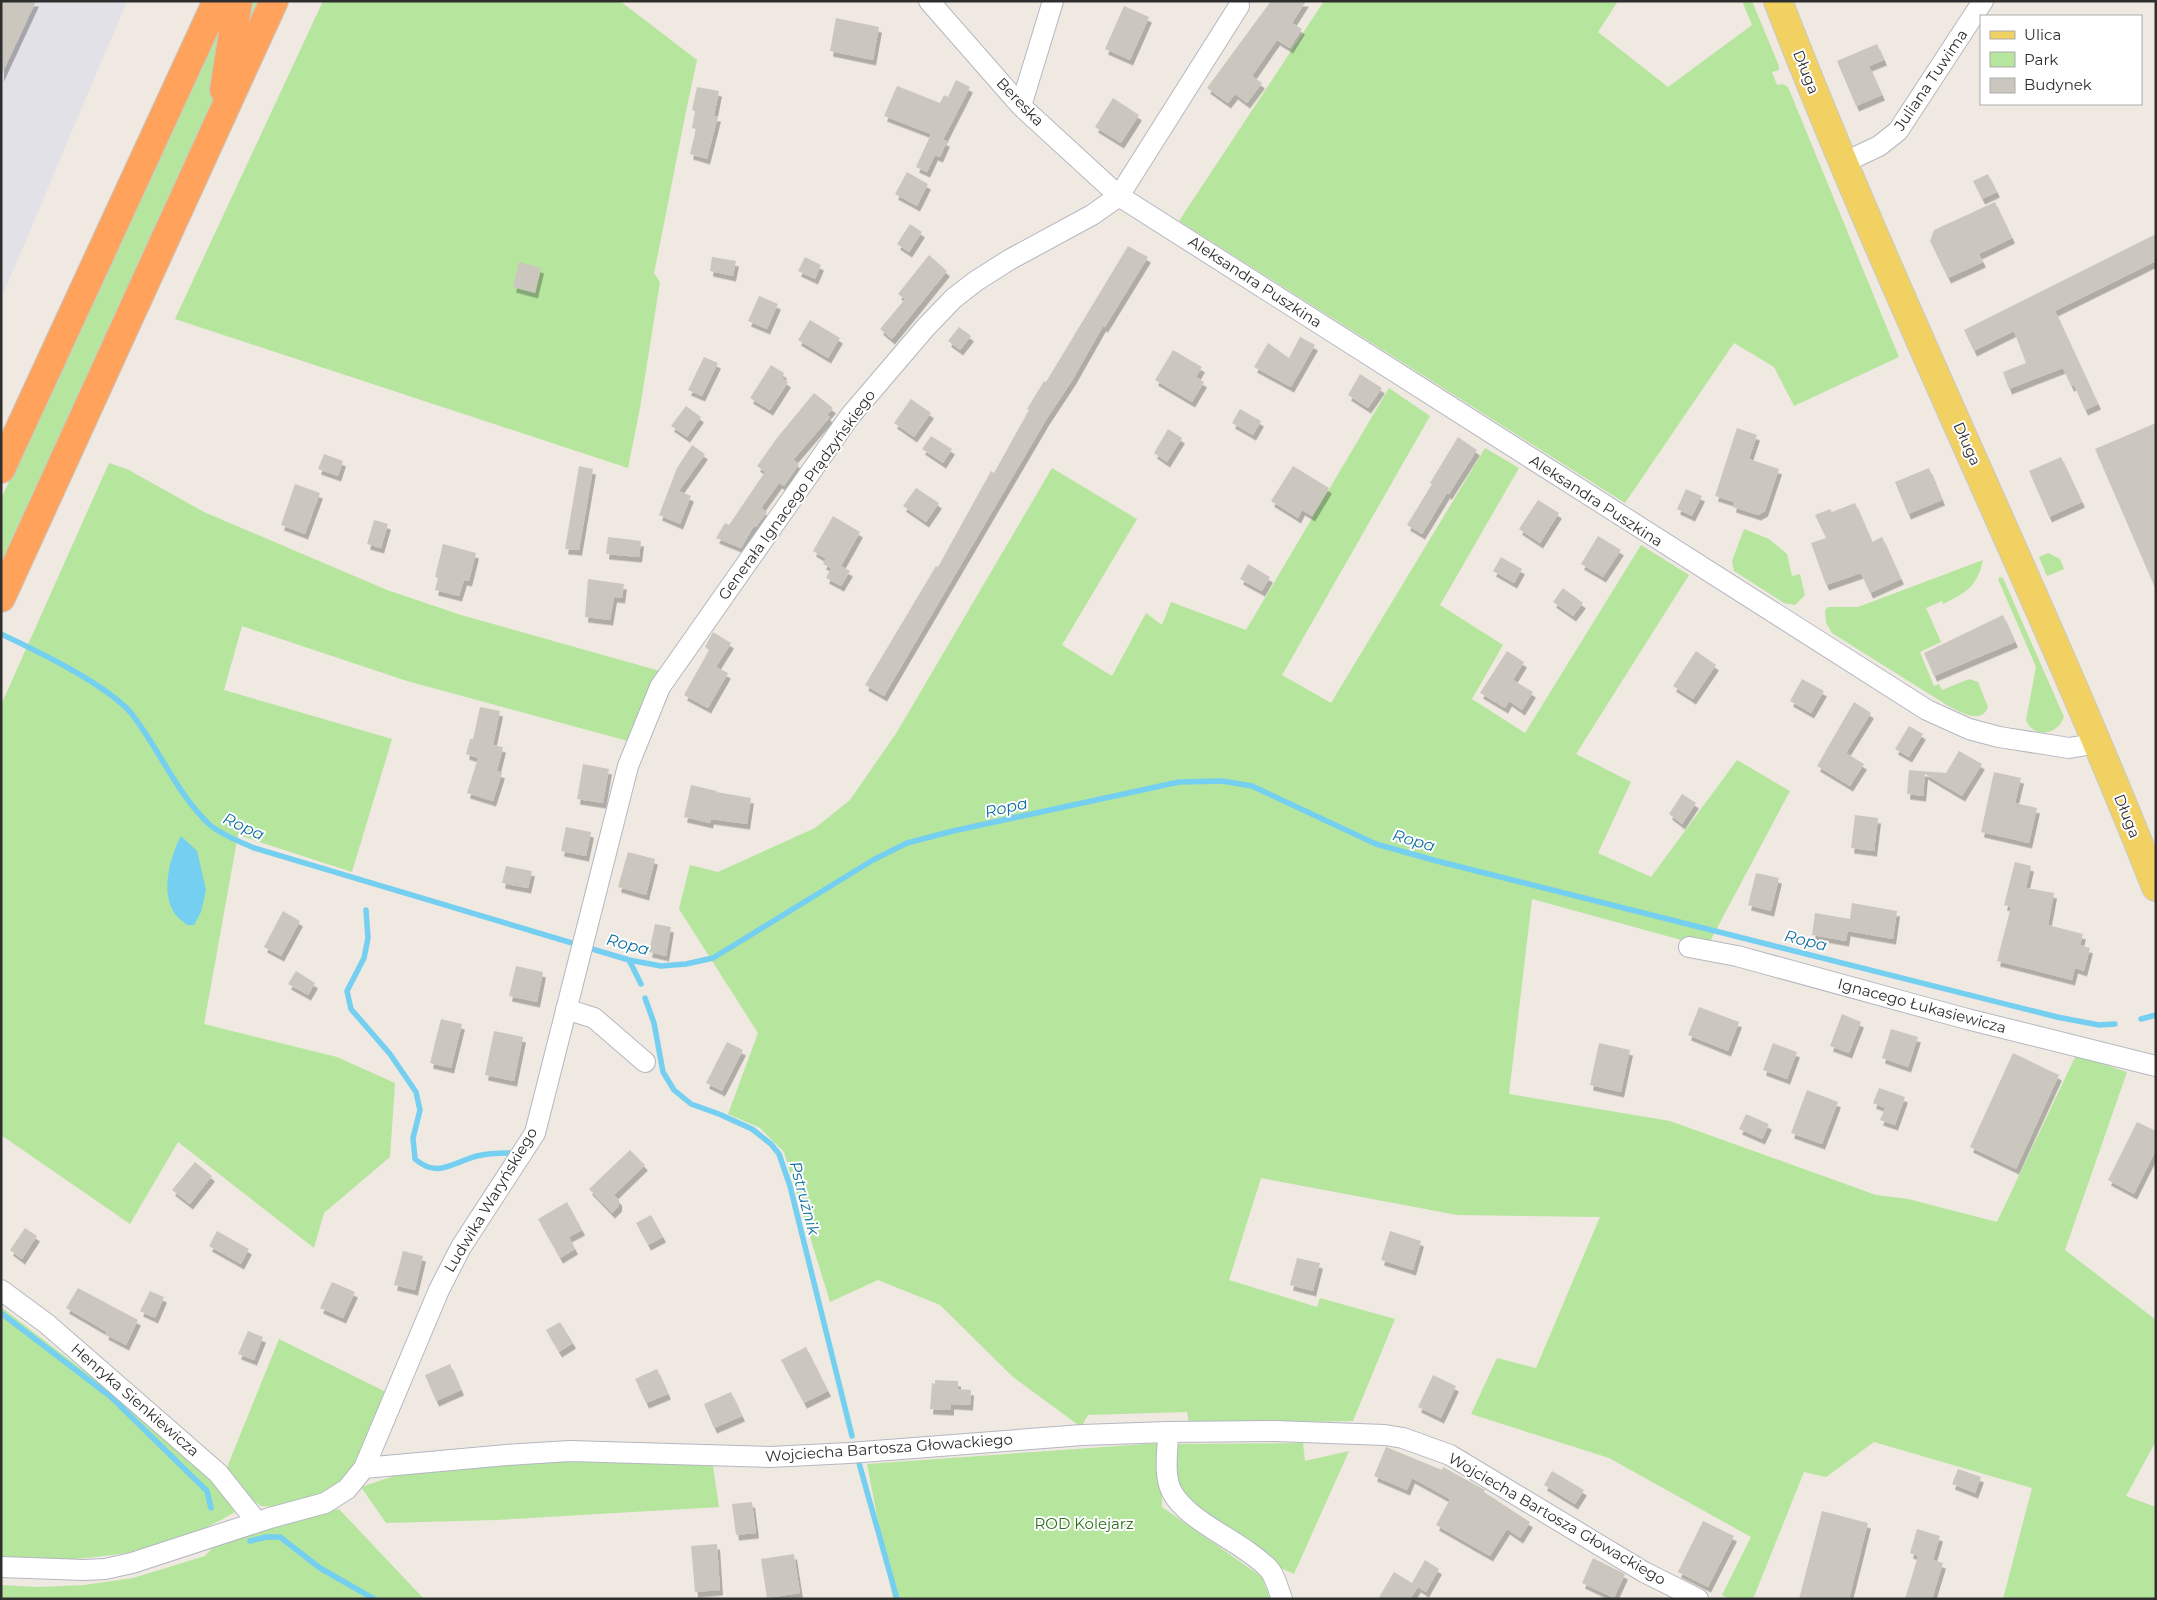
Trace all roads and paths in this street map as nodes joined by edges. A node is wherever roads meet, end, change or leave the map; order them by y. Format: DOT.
graph roads {
  1 [pos="216,1"];
  2 [pos="238,1"];
  3 [pos="274,1"];
  4 [pos="929,1"];
  5 [pos="1053,1"];
  6 [pos="1778,1"];
  7 [pos="1983,1"];
  8 [pos="1239,6"];
  9 [pos="1021,106"];
  10 [pos="218,126"];
  11 [pos="1843,163"];
  12 [pos="1119,196"];
  13 [pos="1,469"];
  14 [pos="1,598"];
  15 [pos="660,687"];
  16 [pos="2096,741"];
  17 [pos="2156,887"];
  18 [pos="1689,947"];
  19 [pos="566,1009"];
  20 [pos="645,1062"];
  21 [pos="2156,1066"];
  22 [pos="1,1290"];
  23 [pos="1168,1432"];
  24 [pos="364,1468"];
  25 [pos="257,1522"];
  26 [pos="1,1567"];
  27 [pos="1282,1599"];
  28 [pos="1698,1599"];
  1 -- 13 [label="highway"];
  2 -- 10 [label="highway"];
  3 -- 10 [label="highway"];
  4 -- 9 [label="street, Bereska"];
  5 -- 9 [label="street"];
  6 -- 11 [label="main road, Długa"];
  7 -- 11 [label="street, Juliana Tuwima"];
  8 -- 12 [label="street"];
  9 -- 12 [label="street, Bereska"];
  10 -- 14 [label="highway"];
  11 -- 16 [label="main road, Długa"];
  12 -- 15 [label="street, Generała Ignacego Prądzyńskiego"];
  12 -- 16 [label="street, Aleksandra Puszkina"];
  15 -- 19 [label="street, Ludwika Waryńskiego"];
  16 -- 17 [label="main road, Długa"];
  18 -- 21 [label="street, Ignacego Łukasiewicza"];
  19 -- 20 [label="street"];
  19 -- 24 [label="street, Ludwika Waryńskiego"];
  22 -- 25 [label="street, Henryka Sienkiewicza"];
  23 -- 24 [label="street, Wojciecha Bartosza Głowackiego"];
  23 -- 27 [label="street"];
  23 -- 28 [label="street, Wojciecha Bartosza Głowackiego"];
  24 -- 25 [label="street"];
  25 -- 26 [label="street"];
}
